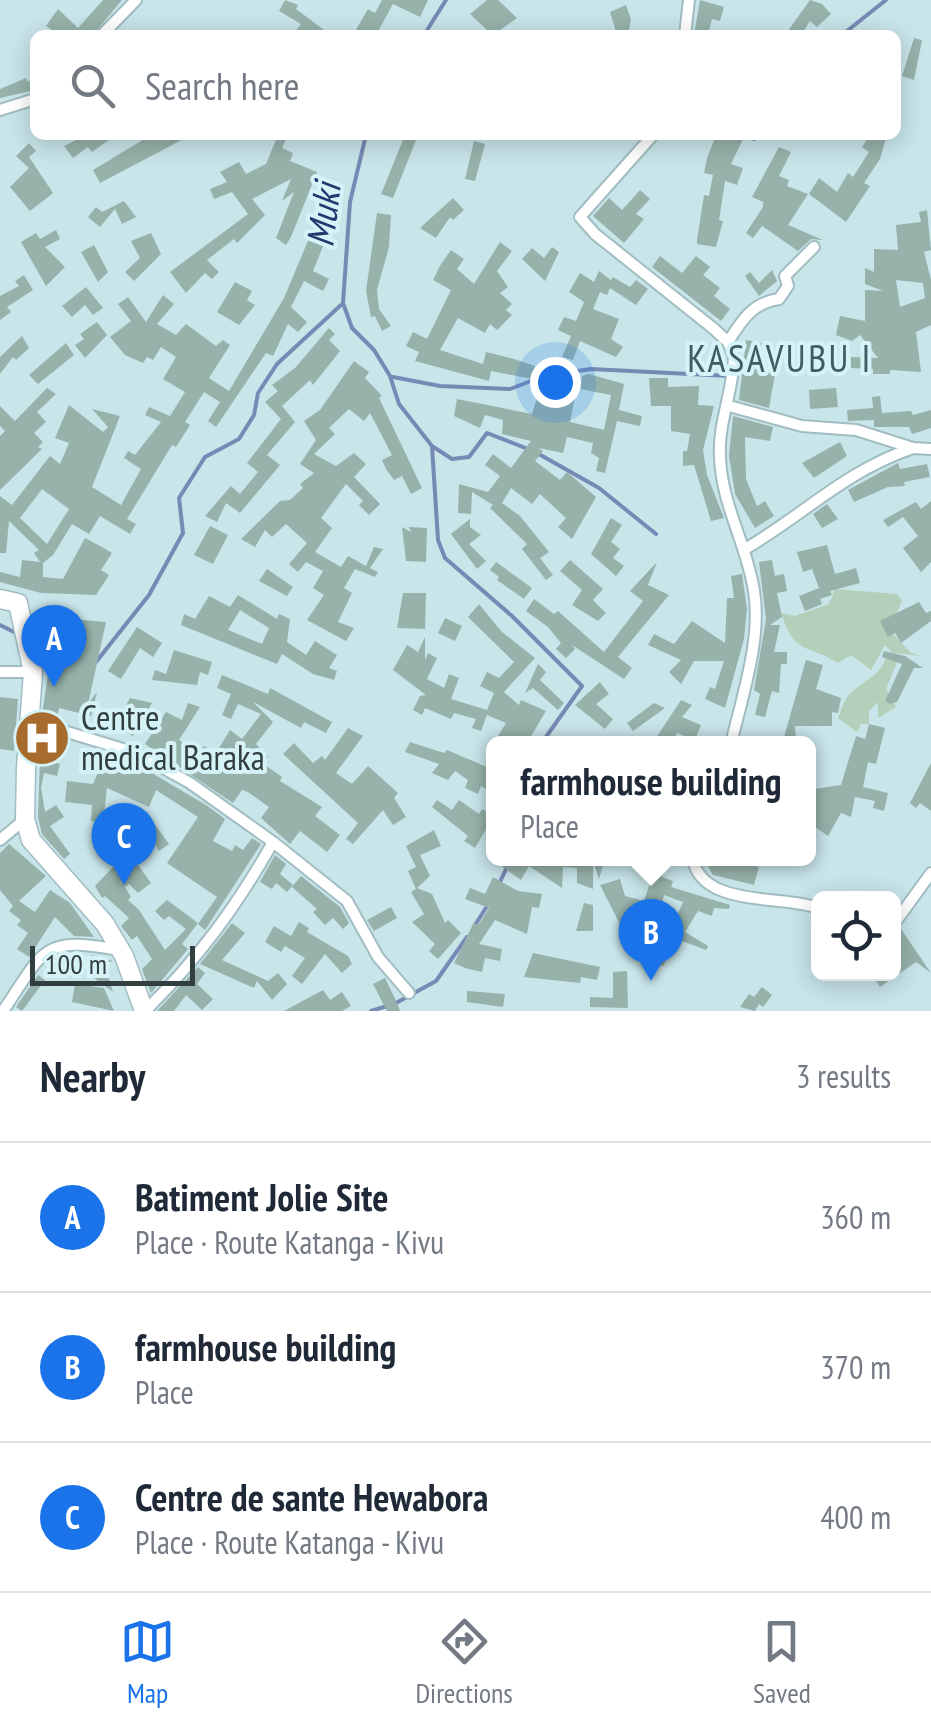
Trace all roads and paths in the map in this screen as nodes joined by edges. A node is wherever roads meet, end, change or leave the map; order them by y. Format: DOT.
graph roads {
  1 [pos="136,0"];
  2 [pos="690,0"];
  3 [pos="107,30"];
  4 [pos="687,30"];
  5 [pos="30,101"];
  6 [pos="0,110"];
  7 [pos="649,140"];
  8 [pos="814,247"];
  9 [pos="728,342"];
  10 [pos="729,406"];
  11 [pos="913,448"];
  12 [pos="931,449"];
  13 [pos="745,549"];
  14 [pos="0,599"];
  15 [pos="0,672"];
  16 [pos="33,672"];
  17 [pos="31,721"];
  18 [pos="733,736"];
  19 [pos="25,819"];
  20 [pos="0,840"];
  21 [pos="272,842"];
  22 [pos="694,866"];
  23 [pos="931,873"];
  24 [pos="811,907"];
  25 [pos="901,914"];
  26 [pos="121,950"];
  27 [pos="409,993"];
  28 [pos="3,1011"];
  29 [pos="145,1011"];
  1 -- 3 [label="street"];
  2 -- 4 [label="street"];
  5 -- 6 [label="street"];
  7 -- 9 [label="street"];
  8 -- 9 [label="street"];
  9 -- 10 [label="street"];
  10 -- 11 [label="street"];
  10 -- 13 [label="street"];
  11 -- 12 [label="street"];
  11 -- 13 [label="street"];
  13 -- 18 [label="street"];
  14 -- 16 [label="highway"];
  15 -- 16 [label="street"];
  16 -- 17 [label="highway"];
  17 -- 19 [label="highway"];
  17 -- 21 [label="street"];
  19 -- 20 [label="street"];
  19 -- 26 [label="highway"];
  21 -- 27 [label="street"];
  21 -- 29 [label="street"];
  22 -- 24 [label="street"];
  23 -- 25 [label="street"];
  26 -- 28 [label="street"];
  26 -- 29 [label="highway"];
}
